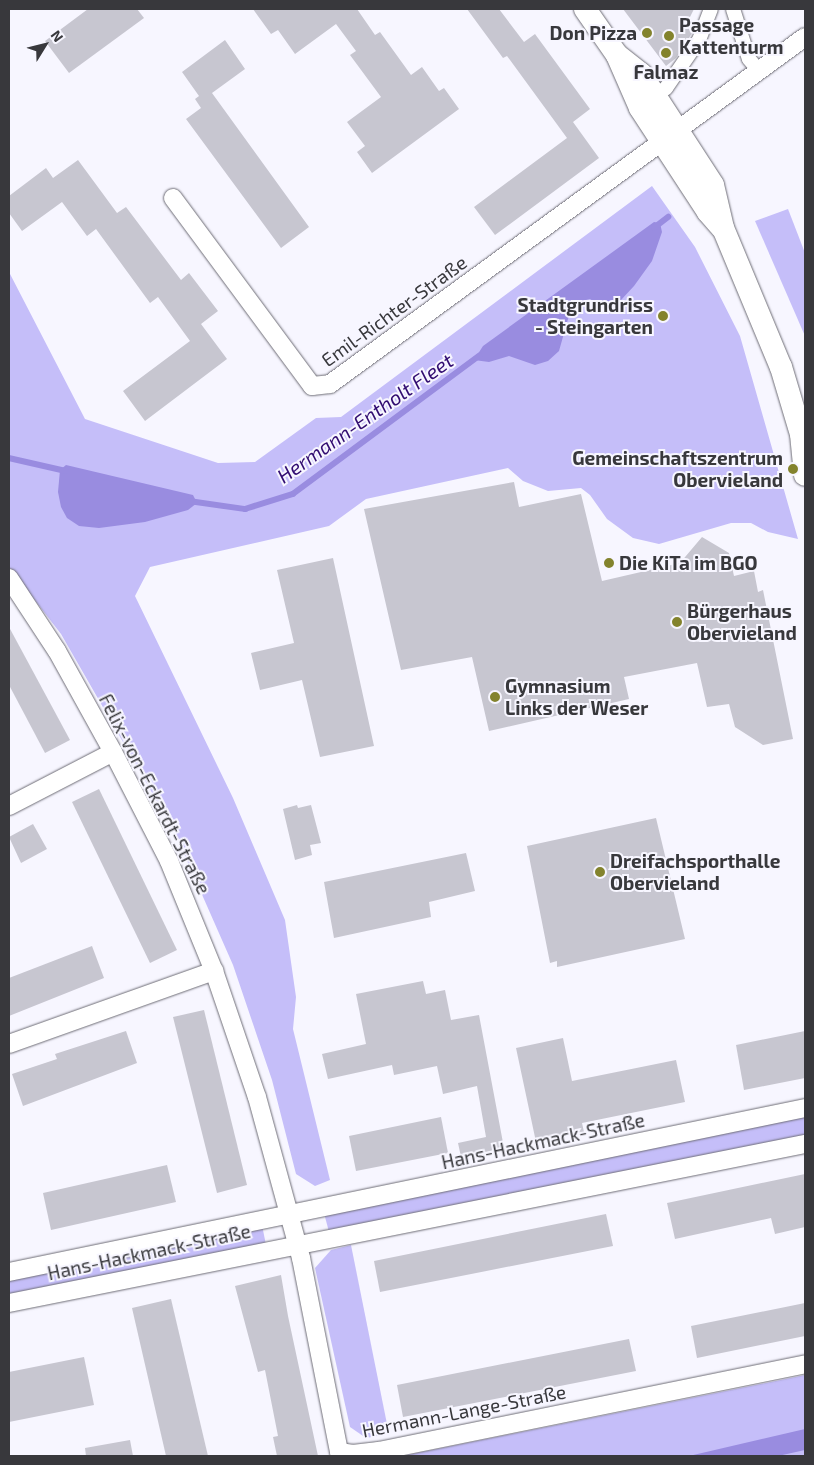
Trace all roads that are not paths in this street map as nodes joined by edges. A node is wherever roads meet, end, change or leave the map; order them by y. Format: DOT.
graph roads {
  1 [pos="585,9"];
  2 [pos="710,9"];
  3 [pos="733,9"];
  4 [pos="805,37"];
  5 [pos="617,55"];
  6 [pos="759,71"];
  7 [pos="656,96"];
  8 [pos="671,136"];
  9 [pos="173,198"];
  10 [pos="803,438"];
  11 [pos="805,475"];
  12 [pos="9,578"];
  13 [pos="113,752"];
  14 [pos="9,806"];
  15 [pos="214,971"];
  16 [pos="9,1044"];
  17 [pos="805,1108"];
  18 [pos="805,1144"];
  19 [pos="289,1214"];
  20 [pos="297,1244"];
  21 [pos="9,1272"];
  22 [pos="9,1303"];
  23 [pos="805,1364"];
  1 -- 5 [label="street"];
  2 -- 7 [label="street"];
  3 -- 6 [label="street"];
  4 -- 6 [label="street"];
  5 -- 7 [label="street"];
  5 -- 8 [label="street"];
  6 -- 8 [label="street"];
  7 -- 8 [label="street"];
  8 -- 9 [label="street, Emil-Richter-Straße"];
  8 -- 10 [label="street"];
  10 -- 11 [label="street"];
  12 -- 13 [label="street, Felix-von-Eckardt-Straße"];
  13 -- 14 [label="street"];
  13 -- 15 [label="street, Felix-von-Eckardt-Straße"];
  15 -- 16 [label="street"];
  15 -- 19 [label="street, Felix-von-Eckardt-Straße"];
  17 -- 19 [label="street, Hans-Hackmack-Straße"];
  18 -- 20 [label="street, Hans-Hackmack-Straße"];
  19 -- 20 [label="street"];
  19 -- 21 [label="street, Hans-Hackmack-Straße"];
  20 -- 22 [label="street, Hans-Hackmack-Straße"];
  20 -- 23 [label="street, Hermann-Lange-Straße"];
}
